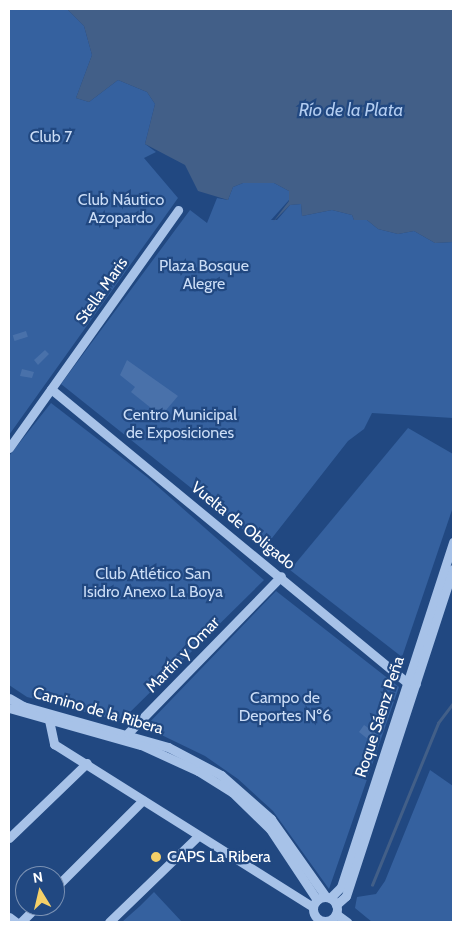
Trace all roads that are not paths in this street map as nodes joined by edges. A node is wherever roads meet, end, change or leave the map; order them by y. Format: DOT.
graph roads {
  1 [pos="178,210"];
  2 [pos="51,389"];
  3 [pos="9,448"];
  4 [pos="453,542"];
  5 [pos="453,569"];
  6 [pos="281,576"];
  7 [pos="411,683"];
  8 [pos="9,698"];
  9 [pos="9,708"];
  10 [pos="50,720"];
  11 [pos="128,733"];
  12 [pos="87,763"];
  13 [pos="143,800"];
  14 [pos="198,836"];
  15 [pos="9,838"];
  16 [pos="65,878"];
  17 [pos="328,908"];
  18 [pos="9,917"];
  19 [pos="317,921"];
  20 [pos="16,922"];
  21 [pos="109,922"];
  22 [pos="347,922"];
  1 -- 2 [label="street, Stella Maris"];
  2 -- 3 [label="street, Stella Maris"];
  2 -- 6 [label="street, Vuelta de Obligado"];
  4 -- 7 [label="street, Roque Sáenz Peña"];
  5 -- 7 [label="street, Roque Sáenz Peña"];
  6 -- 7 [label="street, Vuelta de Obligado"];
  6 -- 11 [label="street, Martín y Omar"];
  7 -- 17 [label="street, Roque Sáenz Peña"];
  8 -- 11 [label="street, Camino de la Ribera"];
  9 -- 10 [label="street, Camino de la Ribera"];
  10 -- 12 [label="street, Camino de la Ribera"];
  10 -- 17 [label="street, Camino de la Ribera"];
  11 -- 17 [label="street, Camino de la Ribera"];
  12 -- 13 [label="street, Camino de la Ribera"];
  12 -- 15 [label="street"];
  13 -- 14 [label="street, Camino de la Ribera"];
  13 -- 16 [label="street"];
  14 -- 17 [label="street, Camino de la Ribera"];
  14 -- 21 [label="street"];
  17 -- 19 [label="street"];
  17 -- 19 [label="street"];
  17 -- 22 [label="street, Camino de la Ribera"];
  18 -- 20 [label="street"];
}
